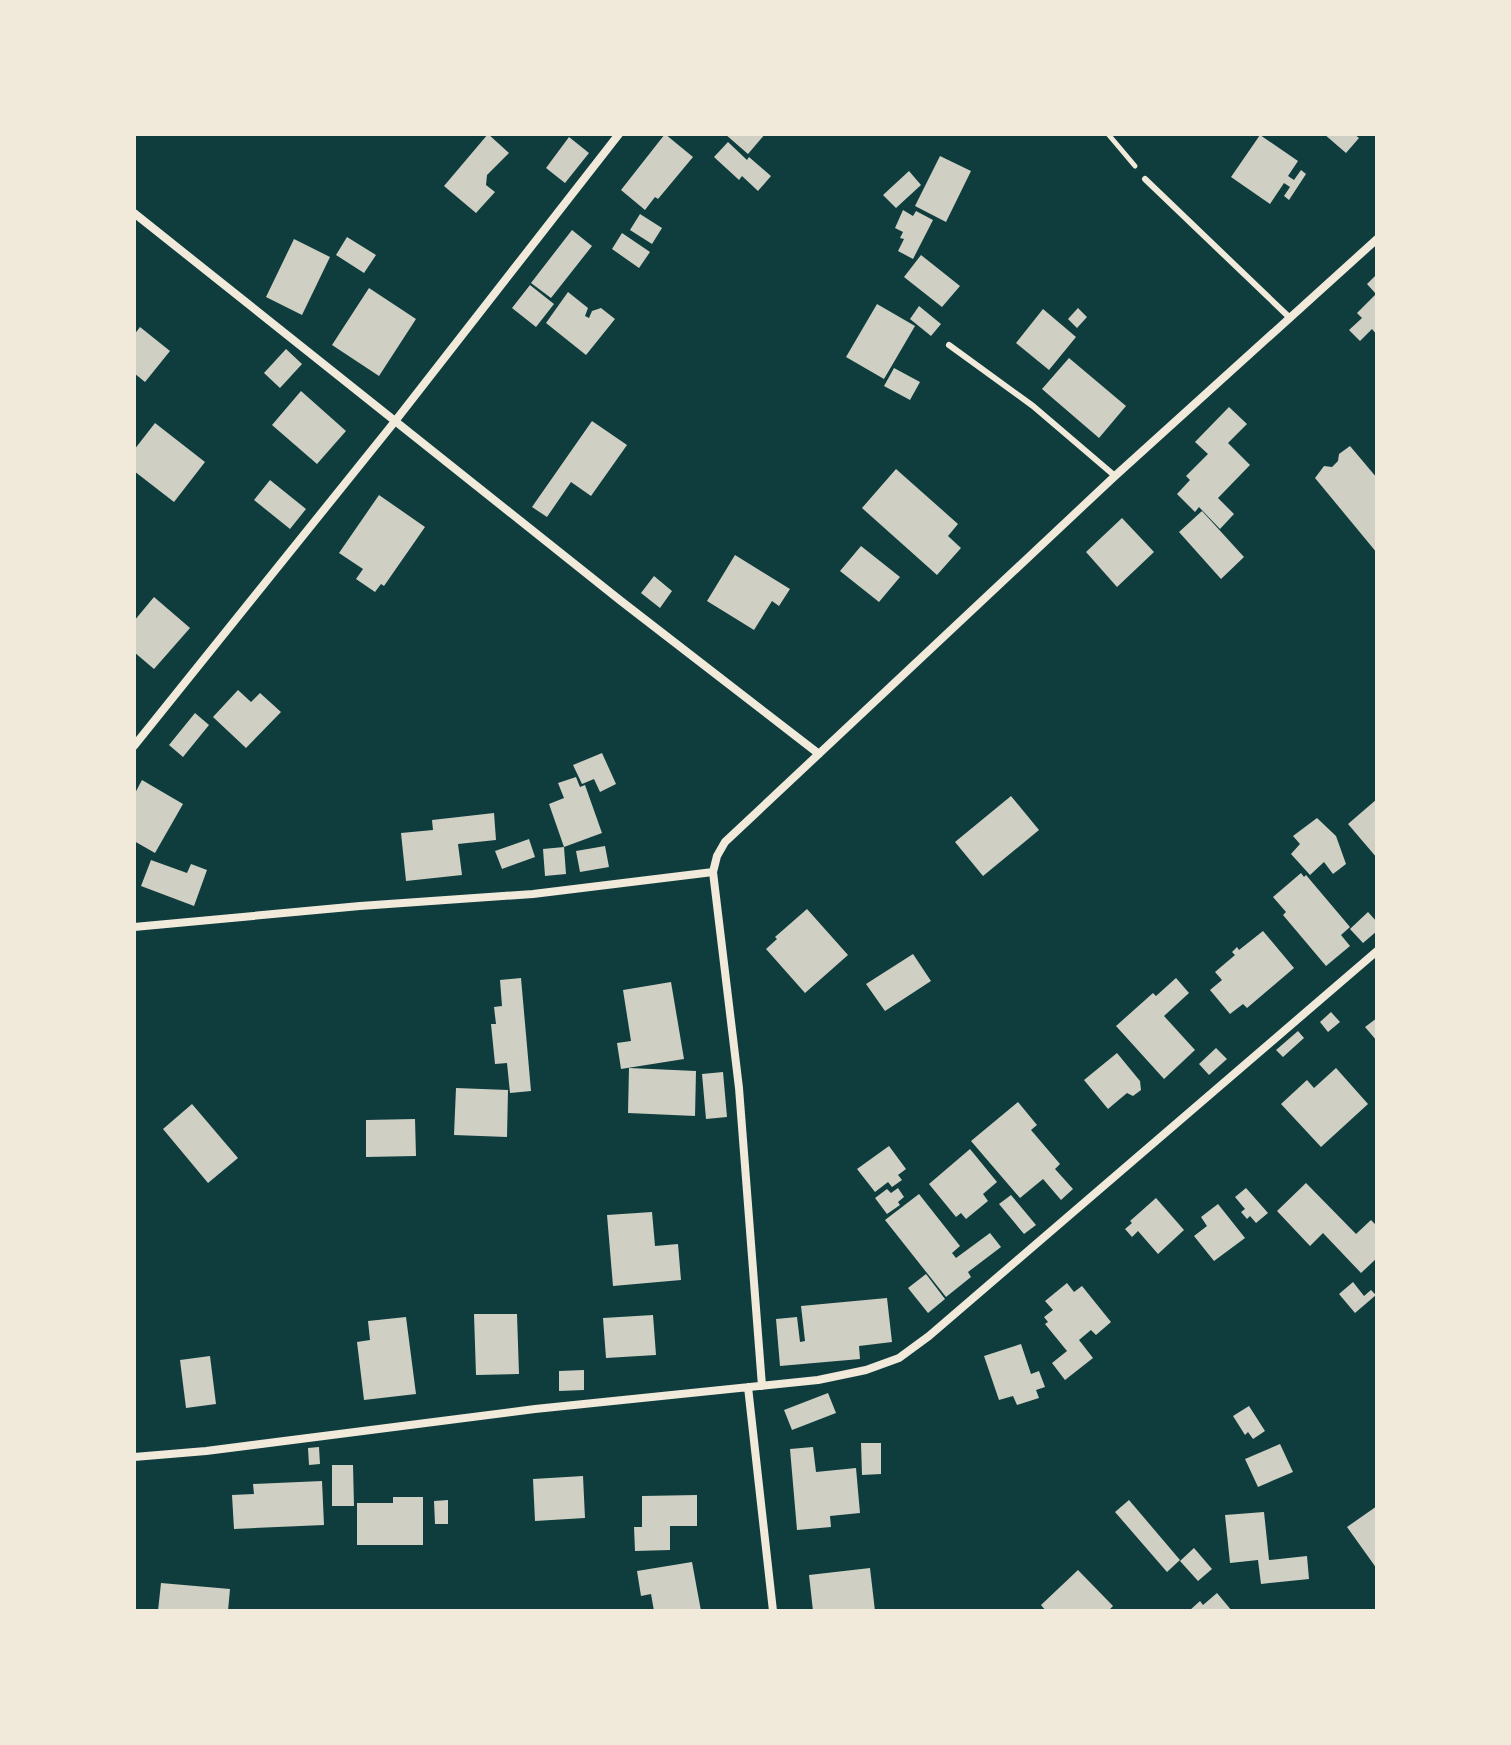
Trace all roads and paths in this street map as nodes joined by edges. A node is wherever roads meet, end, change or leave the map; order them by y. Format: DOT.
graph roads {
  1 [pos="619,134"];
  2 [pos="1108,134"];
  3 [pos="1145,179"];
  4 [pos="134,213"];
  5 [pos="1377,239"];
  6 [pos="1289,317"];
  7 [pos="949,345"];
  8 [pos="396,420"];
  9 [pos="1115,476"];
  10 [pos="134,746"];
  11 [pos="819,754"];
  12 [pos="713,872"];
  13 [pos="134,927"];
  14 [pos="1377,951"];
  15 [pos="762,1386"];
  16 [pos="748,1387"];
  17 [pos="134,1457"];
  18 [pos="773,1611"];
  1 -- 8 [label="street"];
  2 -- 3 [label="path"];
  3 -- 6 [label="lane"];
  4 -- 8 [label="street"];
  5 -- 6 [label="street"];
  6 -- 9 [label="street"];
  7 -- 9 [label="lane"];
  8 -- 10 [label="street"];
  8 -- 11 [label="street"];
  9 -- 11 [label="street"];
  11 -- 12 [label="street"];
  12 -- 13 [label="street"];
  12 -- 15 [label="street"];
  14 -- 15 [label="street"];
  15 -- 16 [label="street"];
  16 -- 17 [label="street"];
  16 -- 18 [label="street"];
}
